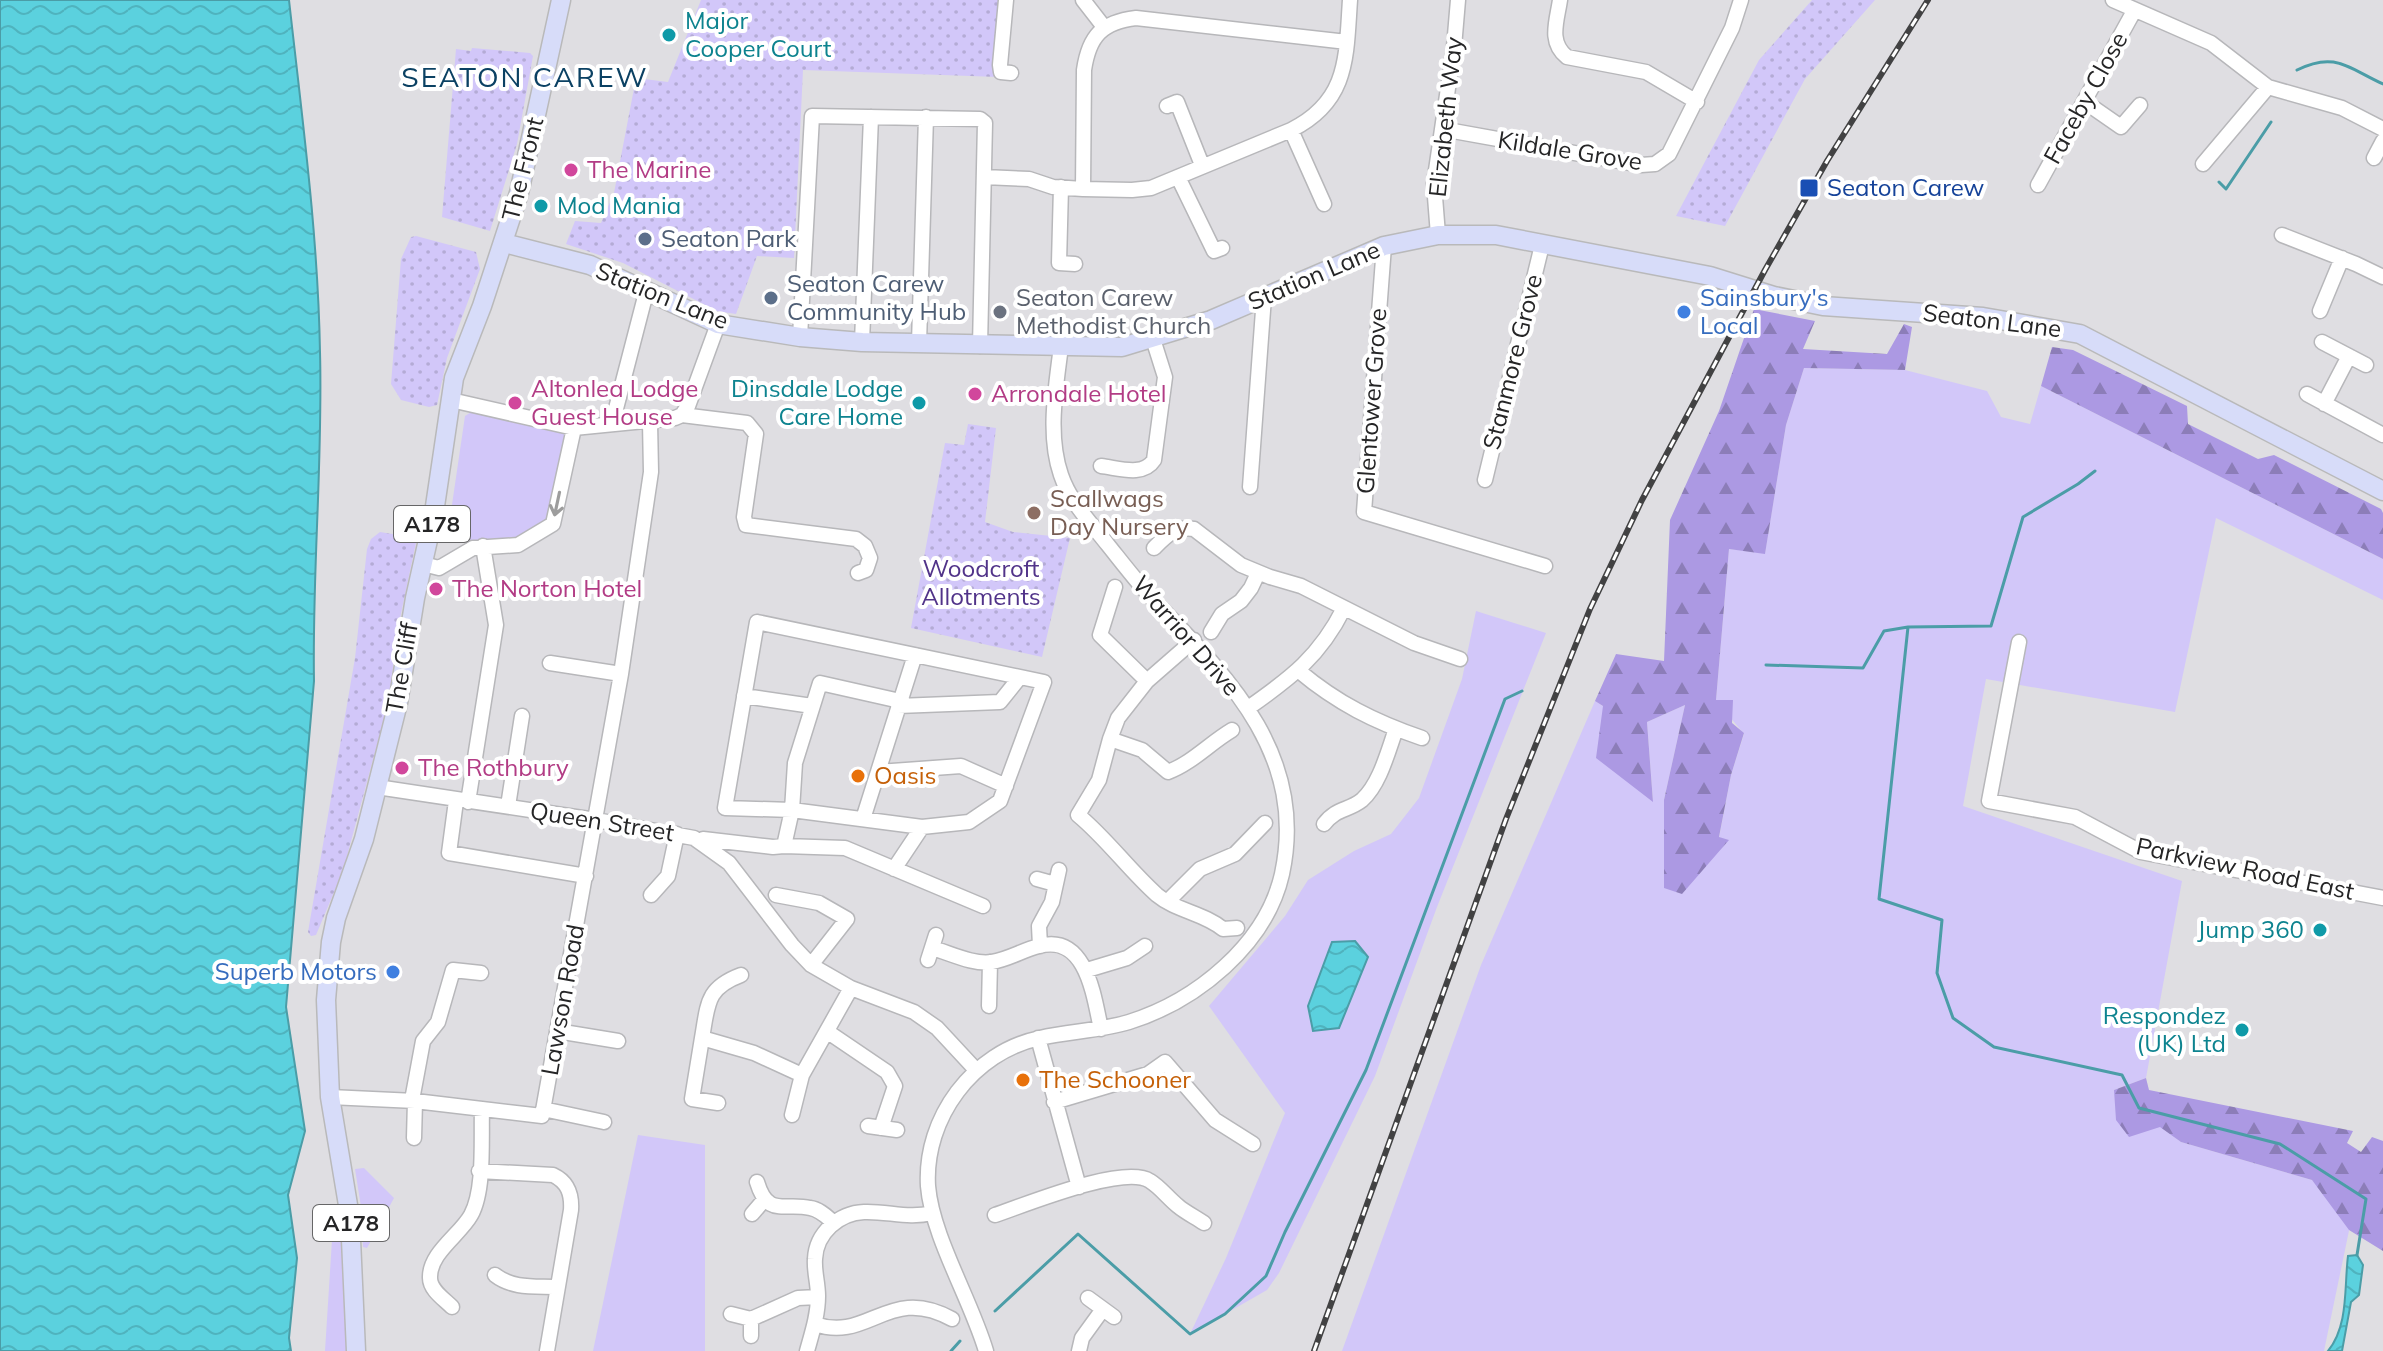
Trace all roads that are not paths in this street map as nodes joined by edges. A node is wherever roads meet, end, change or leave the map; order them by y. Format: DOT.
graph roads {
  1 [pos="561,0"];
  2 [pos="1006,0"];
  3 [pos="1083,0"];
  4 [pos="1350,0"];
  5 [pos="1458,0"];
  6 [pos="1560,0"];
  7 [pos="1741,0"];
  8 [pos="2113,0"];
  9 [pos="2134,11"];
  10 [pos="1104,27"];
  11 [pos="1347,42"];
  12 [pos="1011,73"];
  13 [pos="2268,87"];
  14 [pos="1697,102"];
  15 [pos="2085,102"];
  16 [pos="2140,105"];
  17 [pos="1167,106"];
  18 [pos="871,117"];
  19 [pos="926,117"];
  20 [pos="1442,129"];
  21 [pos="2383,129"];
  22 [pos="1291,130"];
  23 [pos="2383,141"];
  24 [pos="2374,158"];
  25 [pos="2203,164"];
  26 [pos="1202,165"];
  27 [pos="984,177"];
  28 [pos="1178,177"];
  29 [pos="2038,185"];
  30 [pos="1061,187"];
  31 [pos="1083,189"];
  32 [pos="1324,204"];
  33 [pos="1438,235"];
  34 [pos="2282,235"];
  35 [pos="504,243"];
  36 [pos="1542,245"];
  37 [pos="1384,246"];
  38 [pos="1222,248"];
  39 [pos="2342,258"];
  40 [pos="1075,264"];
  41 [pos="1710,276"];
  42 [pos="2383,277"];
  43 [pos="647,289"];
  44 [pos="1264,297"];
  45 [pos="2320,311"];
  46 [pos="718,324"];
  47 [pos="800,337"];
  48 [pos="1153,339"];
  49 [pos="862,342"];
  50 [pos="2322,342"];
  51 [pos="919,343"];
  52 [pos="980,346"];
  53 [pos="1061,346"];
  54 [pos="2349,356"];
  55 [pos="2366,365"];
  56 [pos="2307,394"];
  57 [pos="451,400"];
  58 [pos="2324,404"];
  59 [pos="682,415"];
  60 [pos="650,422"];
  61 [pos="612,424"];
  62 [pos="574,428"];
  63 [pos="2383,435"];
  64 [pos="1101,466"];
  65 [pos="1485,480"];
  66 [pos="1250,487"];
  67 [pos="2382,487"];
  68 [pos="483,546"];
  69 [pos="1154,548"];
  70 [pos="423,564"];
  71 [pos="1545,566"];
  72 [pos="858,573"];
  73 [pos="1258,573"];
  74 [pos="1115,587"];
  75 [pos="1344,608"];
  76 [pos="1211,632"];
  77 [pos="1446,637"];
  78 [pos="1194,640"];
  79 [pos="2019,642"];
  80 [pos="1441,653"];
  81 [pos="915,655"];
  82 [pos="1460,659"];
  83 [pos="550,663"];
  84 [pos="1299,671"];
  85 [pos="621,674"];
  86 [pos="1020,677"];
  87 [pos="1147,681"];
  88 [pos="744,696"];
  89 [pos="899,704"];
  90 [pos="812,706"];
  91 [pos="1248,708"];
  92 [pos="522,716"];
  93 [pos="1396,729"];
  94 [pos="1232,730"];
  95 [pos="1422,738"];
  96 [pos="1110,739"];
  97 [pos="878,772"];
  98 [pos="1006,786"];
  99 [pos="377,787"];
  100 [pos="1323,800"];
  101 [pos="462,802"];
  102 [pos="508,806"];
  103 [pos="792,810"];
  104 [pos="863,819"];
  105 [pos="596,820"];
  106 [pos="1265,823"];
  107 [pos="922,827"];
  108 [pos="677,834"];
  109 [pos="694,838"];
  110 [pos="784,846"];
  111 [pos="894,869"];
  112 [pos="586,876"];
  113 [pos="1037,879"];
  114 [pos="651,895"];
  115 [pos="776,895"];
  116 [pos="2383,898"];
  117 [pos="1168,901"];
  118 [pos="983,906"];
  119 [pos="1237,928"];
  120 [pos="1040,946"];
  121 [pos="1145,946"];
  122 [pos="932,948"];
  123 [pos="990,962"];
  124 [pos="811,965"];
  125 [pos="1087,970"];
  126 [pos="481,973"];
  127 [pos="742,975"];
  128 [pos="851,988"];
  129 [pos="989,1006"];
  130 [pos="1101,1029"];
  131 [pos="557,1031"];
  132 [pos="828,1032"];
  133 [pos="702,1038"];
  134 [pos="1038,1038"];
  135 [pos="618,1041"];
  136 [pos="976,1070"];
  137 [pos="802,1075"];
  138 [pos="330,1097"];
  139 [pos="414,1100"];
  140 [pos="1054,1102"];
  141 [pos="718,1103"];
  142 [pos="482,1109"];
  143 [pos="543,1109"];
  144 [pos="808,1118"];
  145 [pos="604,1122"];
  146 [pos="897,1130"];
  147 [pos="414,1138"];
  148 [pos="1253,1144"];
  149 [pos="479,1171"];
  150 [pos="757,1182"];
  151 [pos="1079,1187"];
  152 [pos="764,1200"];
  153 [pos="932,1213"];
  154 [pos="752,1214"];
  155 [pos="995,1215"];
  156 [pos="833,1222"];
  157 [pos="1204,1223"];
  158 [pos="495,1275"];
  159 [pos="556,1287"];
  160 [pos="939,1293"];
  161 [pos="818,1297"];
  162 [pos="1088,1298"];
  163 [pos="452,1307"];
  164 [pos="934,1310"];
  165 [pos="731,1314"];
  166 [pos="751,1319"];
  167 [pos="952,1319"];
  168 [pos="815,1324"];
  169 [pos="751,1336"];
  170 [pos="356,1351"];
  171 [pos="547,1351"];
  172 [pos="807,1351"];
  173 [pos="986,1351"];
  174 [pos="1079,1351"];
  1 -- 35 [label="main road, The Front / A178"];
  2 -- 12 [label="street"];
  3 -- 10 [label="street"];
  4 -- 11 [label="street"];
  5 -- 20 [label="street, Elizabeth Way"];
  6 -- 14 [label="street"];
  7 -- 14 [label="street, Kildale Grove"];
  8 -- 9 [label="street"];
  9 -- 13 [label="street"];
  9 -- 15 [label="street, Faceby Close"];
  10 -- 11 [label="street"];
  10 -- 31 [label="street"];
  11 -- 22 [label="street"];
  13 -- 21 [label="street"];
  13 -- 25 [label="street"];
  14 -- 20 [label="street, Kildale Grove"];
  15 -- 16 [label="street"];
  15 -- 29 [label="street, Faceby Close"];
  17 -- 26 [label="street"];
  18 -- 19 [label="street"];
  18 -- 47 [label="street"];
  18 -- 49 [label="street"];
  19 -- 27 [label="street"];
  19 -- 51 [label="street"];
  20 -- 33 [label="street, Elizabeth Way"];
  22 -- 26 [label="street"];
  22 -- 32 [label="street"];
  23 -- 24 [label="street"];
  26 -- 28 [label="street"];
  27 -- 30 [label="street"];
  27 -- 52 [label="street"];
  28 -- 31 [label="street"];
  28 -- 38 [label="street"];
  30 -- 31 [label="street"];
  30 -- 40 [label="street"];
  33 -- 36 [label="main road, Station Lane"];
  33 -- 37 [label="main road, Station Lane"];
  34 -- 39 [label="street"];
  35 -- 43 [label="main road, Station Lane"];
  35 -- 57 [label="main road, The Cliff / A178"];
  36 -- 41 [label="main road, Station Lane"];
  36 -- 65 [label="street, Stanmore Grove"];
  37 -- 44 [label="main road, Station Lane"];
  37 -- 71 [label="street, Glentower Grove"];
  39 -- 42 [label="street"];
  39 -- 45 [label="street"];
  41 -- 67 [label="main road, Seaton Lane"];
  43 -- 46 [label="main road, Station Lane"];
  43 -- 61 [label="street"];
  44 -- 48 [label="main road, Station Lane"];
  44 -- 66 [label="street"];
  46 -- 47 [label="main road, Station Lane"];
  46 -- 59 [label="street"];
  47 -- 49 [label="main road, Station Lane"];
  48 -- 53 [label="main road, Station Lane"];
  48 -- 64 [label="street"];
  49 -- 51 [label="main road, Station Lane"];
  50 -- 54 [label="street"];
  51 -- 52 [label="main road, Station Lane"];
  52 -- 53 [label="main road, Station Lane"];
  53 -- 78 [label="street, Warrior Drive"];
  54 -- 55 [label="street"];
  54 -- 58 [label="street"];
  56 -- 58 [label="street"];
  57 -- 62 [label="street"];
  57 -- 70 [label="main road, The Cliff / A178"];
  58 -- 63 [label="street"];
  59 -- 60 [label="street"];
  59 -- 72 [label="street"];
  60 -- 61 [label="street"];
  60 -- 85 [label="street, Lawson Road"];
  61 -- 62 [label="street"];
  62 -- 68 [label="street, one-way"];
  68 -- 70 [label="street"];
  68 -- 101 [label="street"];
  69 -- 73 [label="street"];
  70 -- 99 [label="main road, The Cliff / A178"];
  73 -- 75 [label="street"];
  73 -- 76 [label="street"];
  74 -- 87 [label="street"];
  75 -- 80 [label="street"];
  75 -- 84 [label="street"];
  77 -- 80 [label="street"];
  78 -- 87 [label="street"];
  78 -- 91 [label="street, Warrior Drive"];
  79 -- 116 [label="street, Parkview Road East"];
  80 -- 82 [label="street"];
  81 -- 86 [label="street"];
  81 -- 88 [label="street"];
  81 -- 89 [label="street"];
  83 -- 85 [label="street"];
  84 -- 91 [label="street"];
  84 -- 93 [label="street"];
  85 -- 105 [label="street, Lawson Road"];
  86 -- 89 [label="street"];
  86 -- 98 [label="street"];
  87 -- 96 [label="street"];
  88 -- 90 [label="street"];
  88 -- 103 [label="street"];
  89 -- 90 [label="street"];
  89 -- 97 [label="street"];
  90 -- 103 [label="street"];
  91 -- 130 [label="street, Warrior Drive"];
  92 -- 102 [label="street"];
  93 -- 95 [label="street"];
  93 -- 100 [label="street"];
  94 -- 96 [label="street"];
  96 -- 117 [label="street"];
  97 -- 98 [label="street"];
  97 -- 104 [label="street"];
  98 -- 107 [label="street"];
  99 -- 101 [label="street, Queen Street"];
  99 -- 138 [label="main road, The Cliff / A178"];
  101 -- 102 [label="street, Queen Street"];
  101 -- 112 [label="street"];
  102 -- 105 [label="street, Queen Street"];
  103 -- 104 [label="street"];
  103 -- 110 [label="street"];
  104 -- 107 [label="street"];
  105 -- 108 [label="street, Queen Street"];
  105 -- 112 [label="street, Lawson Road"];
  106 -- 117 [label="street"];
  107 -- 111 [label="street"];
  108 -- 109 [label="street, Queen Street"];
  108 -- 114 [label="street"];
  109 -- 110 [label="street"];
  109 -- 124 [label="street, Queen Street"];
  110 -- 111 [label="street"];
  111 -- 118 [label="street"];
  112 -- 131 [label="street, Lawson Road"];
  113 -- 120 [label="street"];
  115 -- 124 [label="street"];
  117 -- 119 [label="street"];
  120 -- 123 [label="street"];
  120 -- 125 [label="street"];
  121 -- 125 [label="street"];
  122 -- 123 [label="street"];
  123 -- 129 [label="street"];
  124 -- 128 [label="street, Queen Street"];
  125 -- 130 [label="street"];
  126 -- 139 [label="street"];
  127 -- 133 [label="street"];
  128 -- 132 [label="street"];
  128 -- 136 [label="street, Queen Street"];
  130 -- 134 [label="street, Warrior Drive"];
  131 -- 135 [label="street"];
  131 -- 143 [label="street, Lawson Road"];
  132 -- 137 [label="street"];
  132 -- 146 [label="street"];
  133 -- 137 [label="street"];
  133 -- 141 [label="street"];
  134 -- 136 [label="street, Warrior Drive"];
  134 -- 140 [label="street"];
  136 -- 153 [label="street, Warrior Drive"];
  137 -- 144 [label="street"];
  138 -- 139 [label="street, Lawson Road"];
  138 -- 170 [label="main road, A178"];
  139 -- 142 [label="street, Lawson Road"];
  139 -- 147 [label="street"];
  140 -- 148 [label="street"];
  140 -- 151 [label="street"];
  142 -- 143 [label="street, Lawson Road"];
  142 -- 149 [label="street"];
  143 -- 145 [label="street"];
  149 -- 159 [label="street"];
  149 -- 163 [label="street"];
  150 -- 152 [label="street"];
  151 -- 155 [label="street"];
  151 -- 157 [label="street"];
  152 -- 154 [label="street"];
  152 -- 156 [label="street"];
  153 -- 156 [label="street"];
  153 -- 173 [label="street, Warrior Drive"];
  156 -- 161 [label="street"];
  158 -- 159 [label="street"];
  159 -- 171 [label="street"];
  160 -- 164 [label="street"];
  161 -- 166 [label="street"];
  161 -- 168 [label="street"];
  162 -- 174 [label="street"];
  164 -- 167 [label="street"];
  164 -- 168 [label="street"];
  165 -- 166 [label="street"];
  166 -- 169 [label="street"];
  168 -- 172 [label="street"];
}
